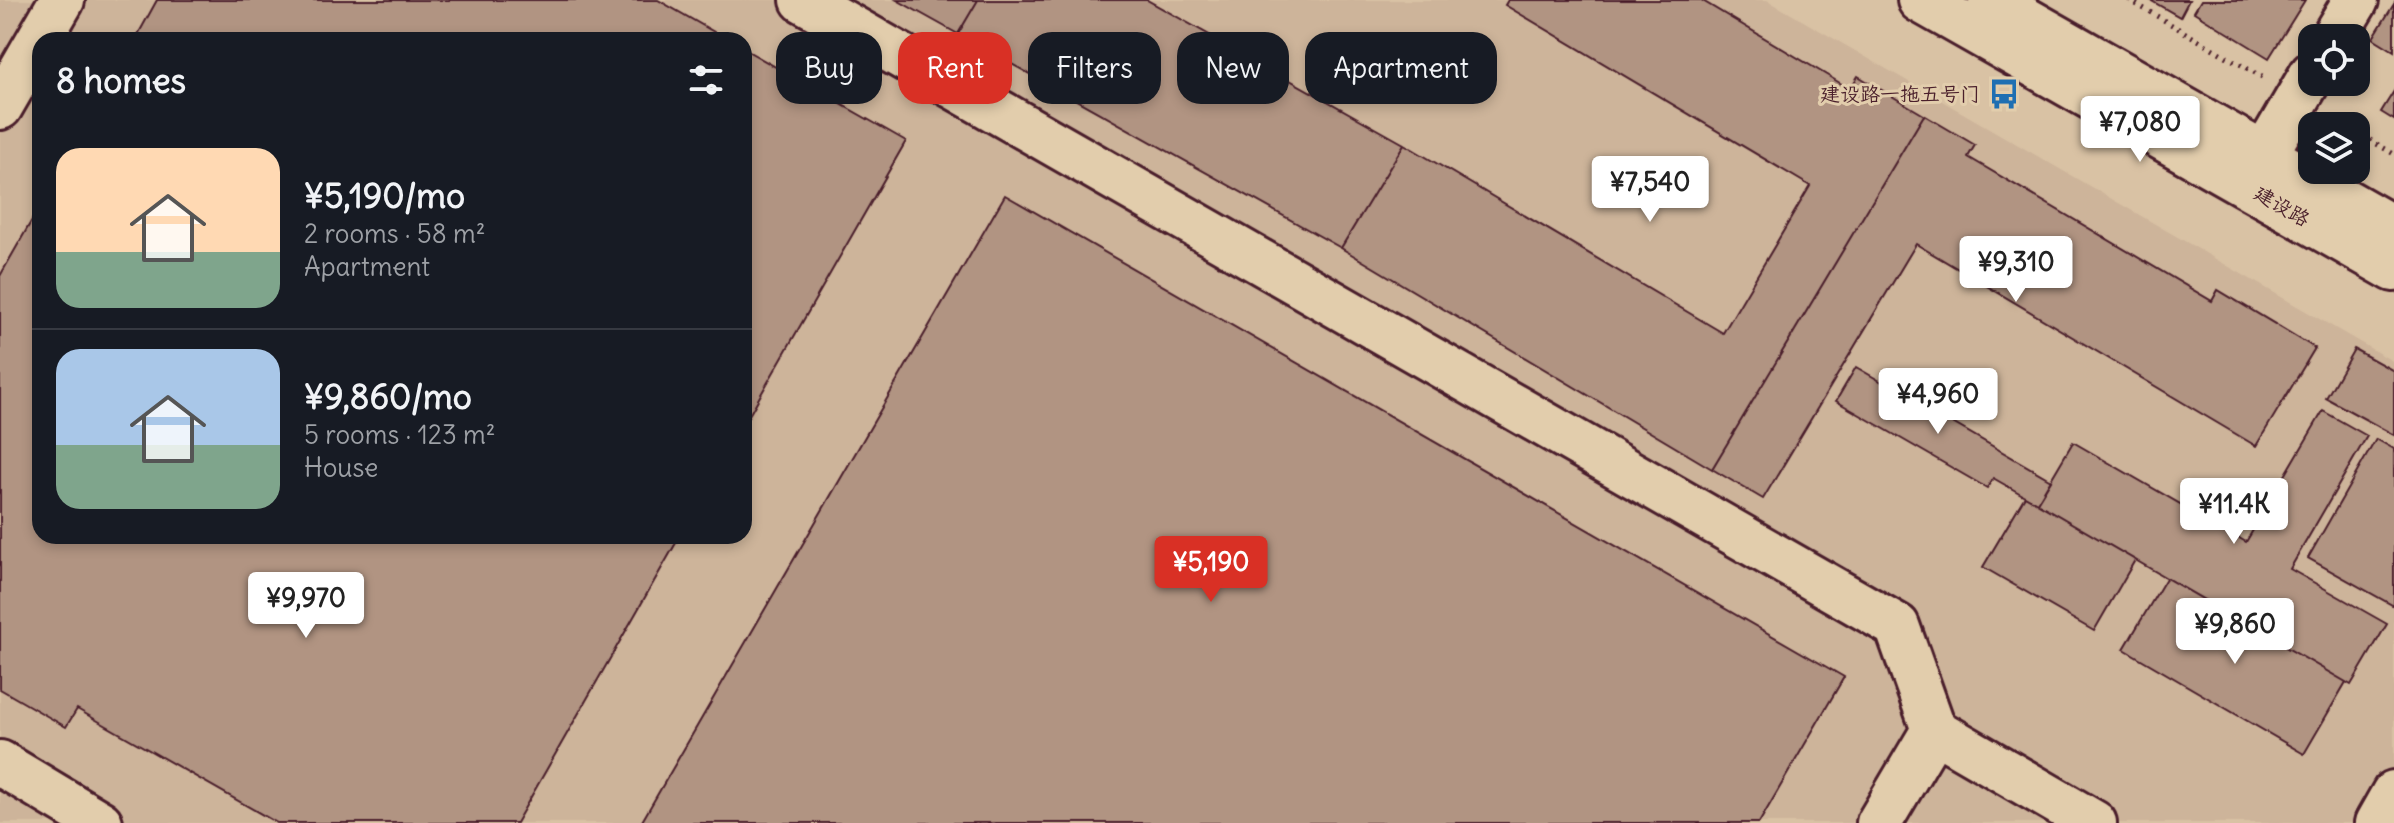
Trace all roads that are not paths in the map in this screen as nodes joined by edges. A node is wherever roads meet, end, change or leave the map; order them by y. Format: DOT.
graph roads {
  1 [pos="62,0"];
  2 [pos="803,0"];
  3 [pos="1920,0"];
  4 [pos="1991,0"];
  5 [pos="2356,0"];
  6 [pos="2341,24"];
  7 [pos="43,32"];
  8 [pos="32,52"];
  9 [pos="2299,96"];
  10 [pos="0,107"];
  11 [pos="2264,156"];
  12 [pos="2394,229"];
  13 [pos="2394,269"];
  14 [pos="1934,730"];
  15 [pos="0,763"];
  16 [pos="2394,793"];
  17 [pos="100,823"];
  18 [pos="1879,823"];
  19 [pos="2094,823"];
  20 [pos="2377,823"];
  1 -- 7 [label="street"];
  2 -- 14 [label="street"];
  3 -- 13 [label="street, 建设路"];
  4 -- 11 [label="street, 建设路"];
  5 -- 6 [label="street"];
  8 -- 10 [label="street"];
  9 -- 11 [label="street"];
  11 -- 12 [label="street, 建设路"];
  14 -- 18 [label="street"];
  14 -- 19 [label="street"];
  15 -- 17 [label="street"];
  16 -- 20 [label="street"];
}
